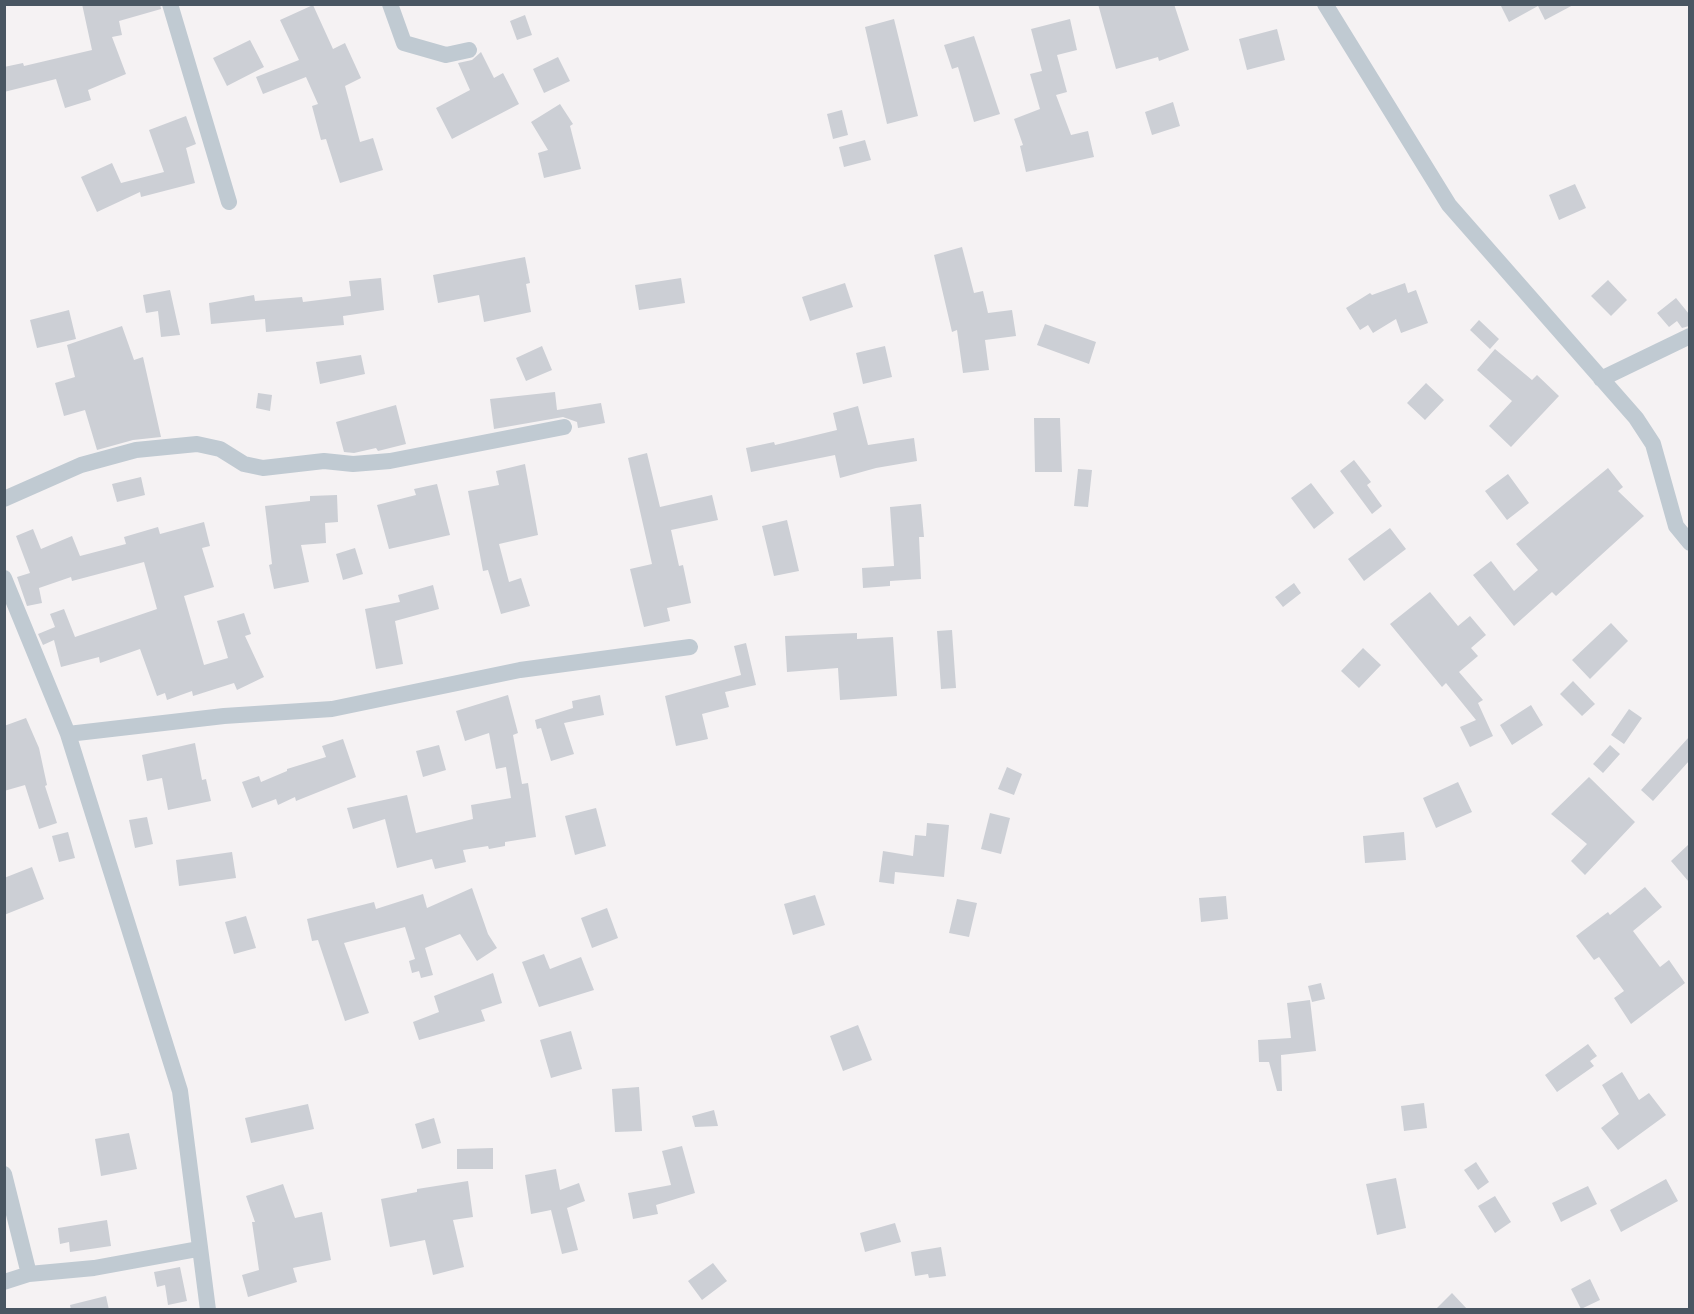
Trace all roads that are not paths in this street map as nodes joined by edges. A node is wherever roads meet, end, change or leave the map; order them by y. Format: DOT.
graph roads {
  1 [pos="170,4"];
  2 [pos="390,4"];
  3 [pos="1325,4"];
  4 [pos="469,50"];
  5 [pos="229,202"];
  6 [pos="1689,336"];
  7 [pos="1601,379"];
  8 [pos="564,427"];
  9 [pos="4,499"];
  10 [pos="1689,543"];
  11 [pos="4,578"];
  12 [pos="690,648"];
  13 [pos="68,734"];
  14 [pos="4,1174"];
  15 [pos="198,1249"];
  16 [pos="29,1274"];
  17 [pos="4,1282"];
  18 [pos="207,1310"];
  1 -- 5 [label="street"];
  2 -- 4 [label="street"];
  3 -- 7 [label="street"];
  6 -- 7 [label="street"];
  7 -- 10 [label="street"];
  8 -- 9 [label="street"];
  11 -- 13 [label="street"];
  12 -- 13 [label="street"];
  13 -- 15 [label="street"];
  14 -- 16 [label="street"];
  15 -- 16 [label="street"];
  15 -- 18 [label="street"];
  16 -- 17 [label="street"];
}
